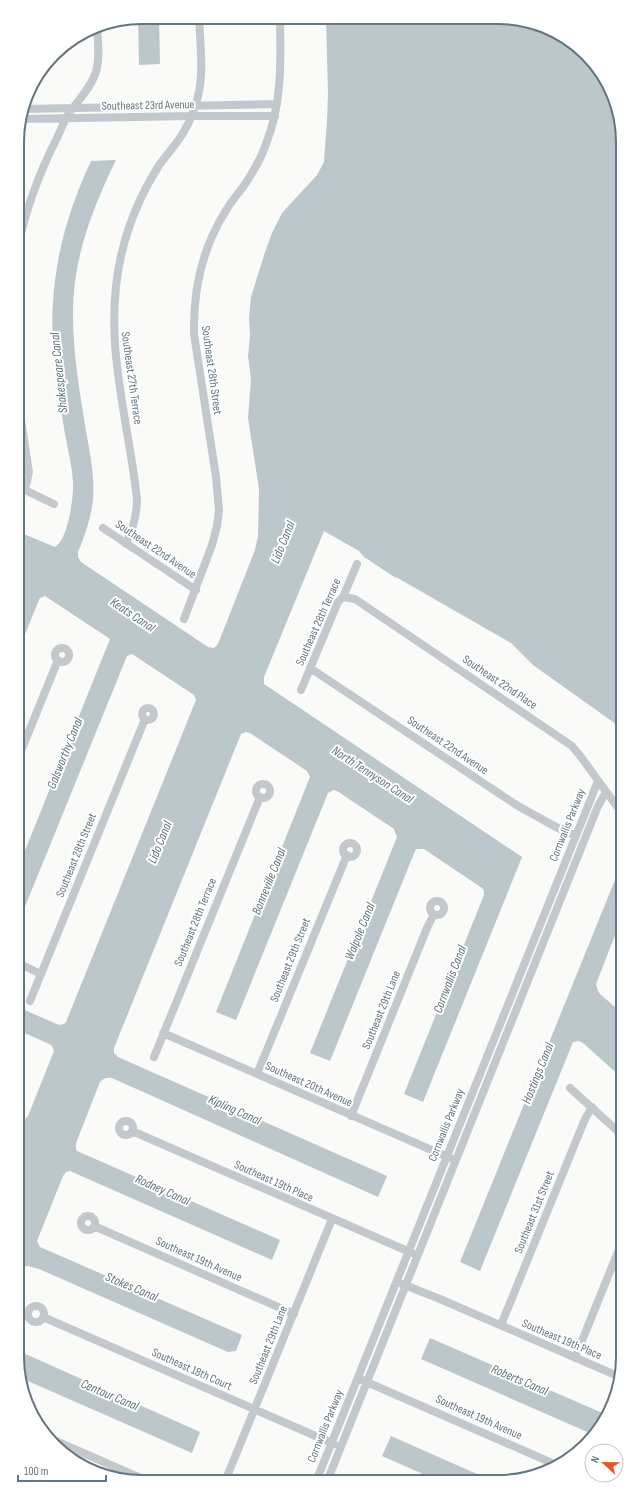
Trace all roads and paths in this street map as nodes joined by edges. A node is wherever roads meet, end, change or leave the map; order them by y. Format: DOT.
graph roads {
  1 [pos="199,24"];
  2 [pos="280,24"];
  3 [pos="97,33"];
  4 [pos="277,104"];
  5 [pos="195,105"];
  6 [pos="74,108"];
  7 [pos="29,109"];
  8 [pos="191,116"];
  9 [pos="274,116"];
  10 [pos="66,119"];
  11 [pos="26,120"];
  12 [pos="24,219"];
  13 [pos="24,439"];
  14 [pos="54,504"];
  15 [pos="103,528"];
  16 [pos="126,544"];
  17 [pos="357,564"];
  18 [pos="196,590"];
  19 [pos="343,597"];
  20 [pos="184,619"];
  21 [pos="58,660"];
  22 [pos="310,668"];
  23 [pos="301,690"];
  24 [pos="145,719"];
  25 [pos="24,744"];
  26 [pos="598,781"];
  27 [pos="606,792"];
  28 [pos="260,797"];
  29 [pos="616,805"];
  30 [pos="576,836"];
  31 [pos="347,855"];
  32 [pos="434,914"];
  33 [pos="24,966"];
  34 [pos="41,974"];
  35 [pos="30,1001"];
  36 [pos="506,1009"];
  37 [pos="515,1013"];
  38 [pos="163,1033"];
  39 [pos="154,1057"];
  40 [pos="257,1074"];
  41 [pos="570,1088"];
  42 [pos="592,1108"];
  43 [pos="351,1116"];
  44 [pos="616,1130"];
  45 [pos="132,1131"];
  46 [pos="446,1157"];
  47 [pos="456,1161"];
  48 [pos="332,1219"];
  49 [pos="94,1226"];
  50 [pos="408,1251"];
  51 [pos="418,1255"];
  52 [pos="616,1257"];
  53 [pos="396,1281"];
  54 [pos="406,1285"];
  55 [pos="294,1314"];
  56 [pos="44,1317"];
  57 [pos="501,1326"];
  58 [pos="575,1358"];
  59 [pos="615,1375"];
  60 [pos="358,1378"];
  61 [pos="366,1382"];
  62 [pos="255,1409"];
  63 [pos="331,1442"];
  64 [pos="61,1443"];
  65 [pos="341,1446"];
  66 [pos="550,1462"];
  67 [pos="132,1474"];
  68 [pos="228,1475"];
  69 [pos="319,1475"];
  70 [pos="330,1475"];
  1 -- 5 [label="street, Southeast 27th Terrace"];
  2 -- 4 [label="street, Southeast 28th Street"];
  3 -- 6 [label="street"];
  4 -- 5 [label="street, Southeast 23rd Avenue"];
  4 -- 9 [label="street, Southeast 28th Street"];
  5 -- 6 [label="street, Southeast 23rd Avenue"];
  5 -- 8 [label="street, Southeast 27th Terrace"];
  6 -- 7 [label="street, Southeast 23rd Avenue"];
  6 -- 10 [label="street"];
  8 -- 9 [label="street, Southeast 23rd Avenue"];
  8 -- 10 [label="street, Southeast 23rd Avenue"];
  8 -- 16 [label="street, Southeast 27th Terrace"];
  9 -- 18 [label="street, Southeast 28th Street"];
  10 -- 11 [label="street, Southeast 23rd Avenue"];
  10 -- 12 [label="street"];
  13 -- 14 [label="street"];
  15 -- 16 [label="street, Southeast 22nd Avenue"];
  16 -- 18 [label="street, Southeast 22nd Avenue"];
  17 -- 19 [label="street, Southeast 28th Terrace"];
  18 -- 20 [label="street, Southeast 28th Street"];
  19 -- 22 [label="street, Southeast 28th Terrace"];
  19 -- 26 [label="street, Southeast 22nd Place"];
  21 -- 25 [label="street"];
  22 -- 23 [label="street, Southeast 28th Terrace"];
  22 -- 30 [label="street, Southeast 22nd Avenue"];
  24 -- 34 [label="street, Southeast 28th Street"];
  26 -- 27 [label="street, Southeast 22nd Place"];
  26 -- 30 [label="street, Cornwallis Parkway"];
  27 -- 29 [label="street, Southeast 22nd Place"];
  27 -- 37 [label="street, Cornwallis Parkway"];
  28 -- 38 [label="street, Southeast 28th Terrace"];
  30 -- 36 [label="street, Cornwallis Parkway"];
  31 -- 40 [label="street, Southeast 29th Street"];
  32 -- 43 [label="street, Southeast 29th Lane"];
  33 -- 34 [label="street"];
  34 -- 35 [label="street, Southeast 28th Street"];
  36 -- 37 [label="street"];
  36 -- 46 [label="street, Cornwallis Parkway"];
  37 -- 47 [label="street, Cornwallis Parkway"];
  38 -- 39 [label="street, Southeast 28th Terrace"];
  38 -- 40 [label="street, Southeast 20th Avenue"];
  40 -- 43 [label="street, Southeast 20th Avenue"];
  41 -- 42 [label="street"];
  42 -- 44 [label="street"];
  42 -- 57 [label="street, Southeast 31st Street"];
  43 -- 46 [label="street, Southeast 20th Avenue"];
  45 -- 48 [label="street, Southeast 19th Place"];
  46 -- 47 [label="street, Southeast 20th Avenue"];
  46 -- 50 [label="street, Cornwallis Parkway"];
  47 -- 51 [label="street, Cornwallis Parkway"];
  48 -- 50 [label="street, Southeast 19th Place"];
  48 -- 55 [label="street, Southeast 29th Lane"];
  49 -- 55 [label="street, Southeast 19th Avenue"];
  50 -- 51 [label="street, Southeast 19th Place"];
  50 -- 53 [label="street, Cornwallis Parkway"];
  51 -- 54 [label="street, Cornwallis Parkway"];
  52 -- 58 [label="street"];
  53 -- 54 [label="street, Southeast 19th Place"];
  53 -- 60 [label="street, Cornwallis Parkway"];
  54 -- 57 [label="street, Southeast 19th Place"];
  54 -- 61 [label="street, Cornwallis Parkway"];
  55 -- 62 [label="street, Southeast 29th Lane"];
  56 -- 62 [label="street, Southeast 18th Court"];
  57 -- 58 [label="street, Southeast 19th Place"];
  58 -- 59 [label="street, Southeast 19th Place"];
  60 -- 61 [label="street, Southeast 19th Avenue"];
  60 -- 63 [label="street, Cornwallis Parkway"];
  61 -- 65 [label="street, Cornwallis Parkway"];
  61 -- 66 [label="street, Southeast 19th Avenue"];
  62 -- 63 [label="street, Southeast 18th Court"];
  62 -- 68 [label="street, Southeast 29th Lane"];
  63 -- 65 [label="street, Southeast 18th Court"];
  63 -- 69 [label="street, Cornwallis Parkway"];
  64 -- 67 [label="street"];
  65 -- 70 [label="street, Cornwallis Parkway"];
}
